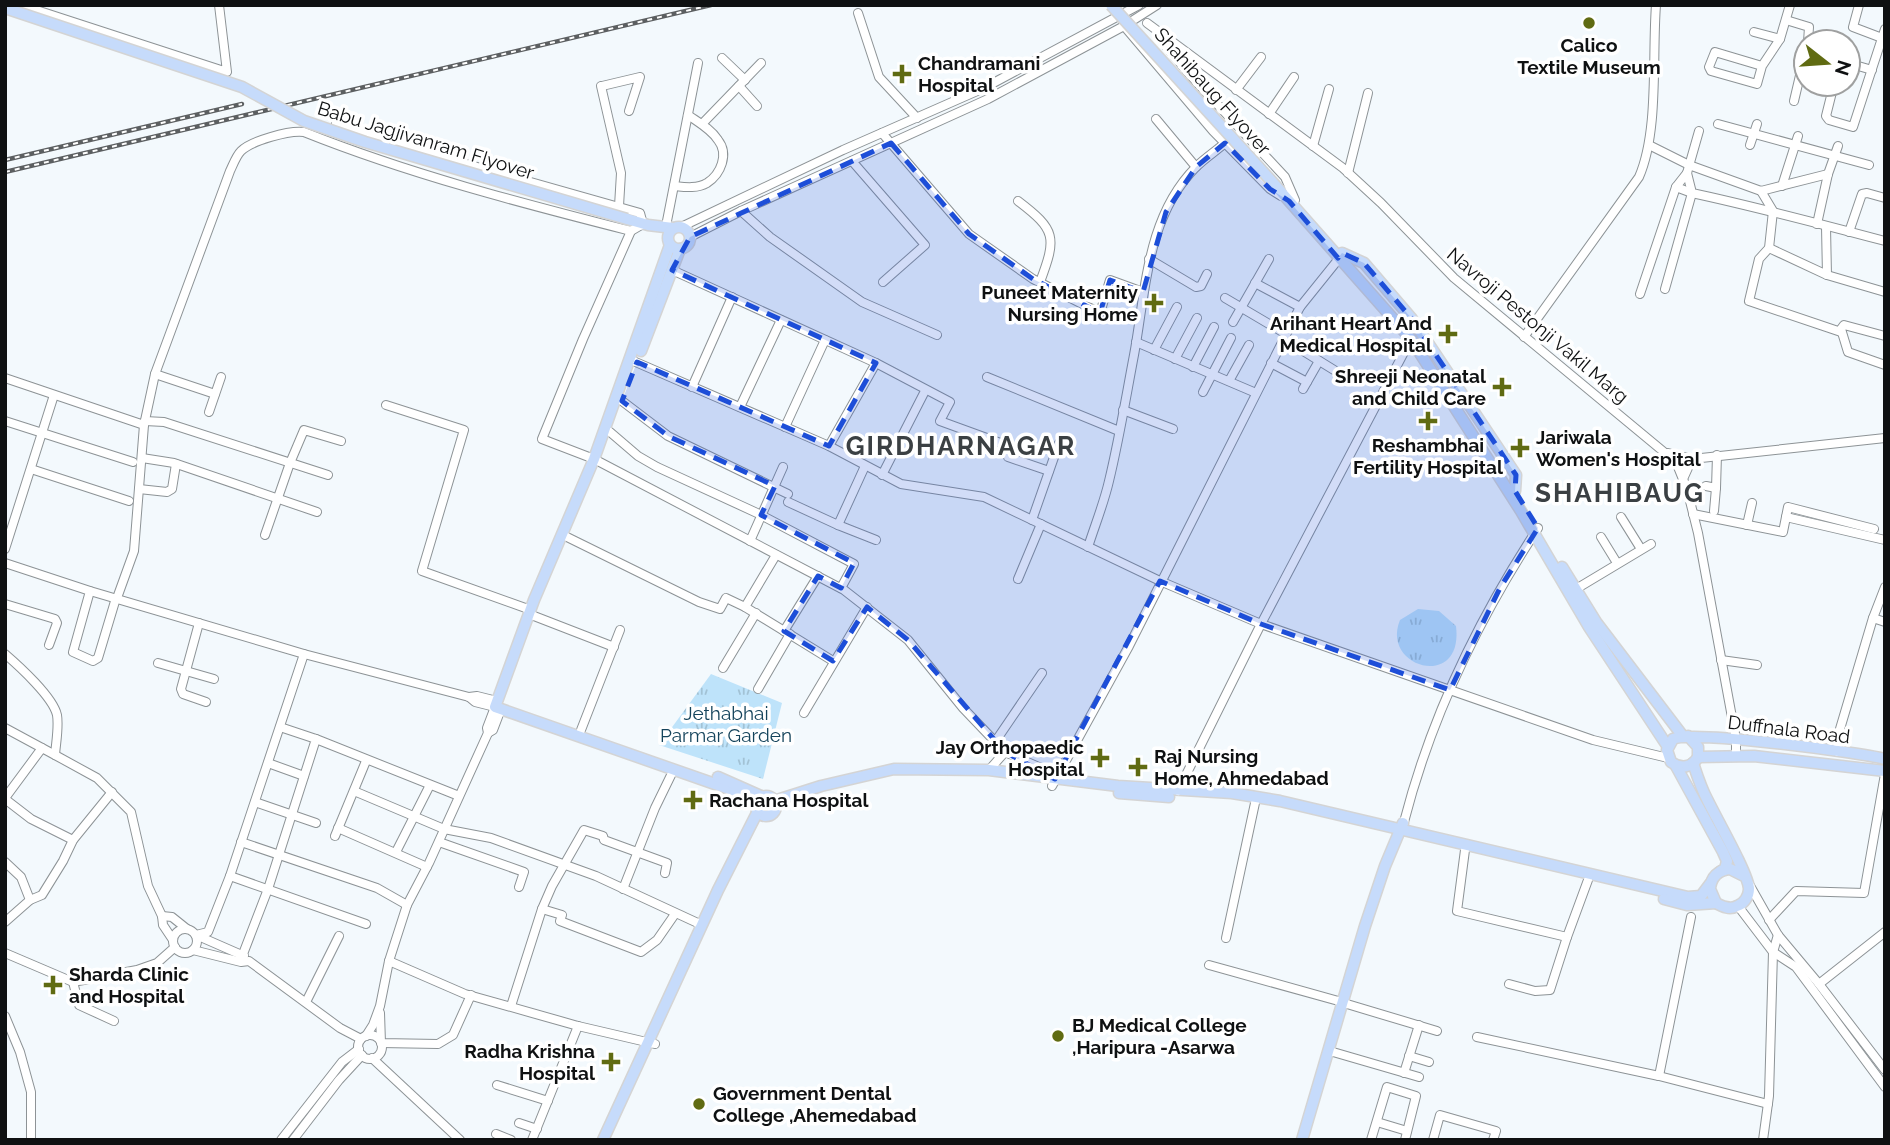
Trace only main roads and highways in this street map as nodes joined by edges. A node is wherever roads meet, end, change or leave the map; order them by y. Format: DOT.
graph roads {
  1 [pos="1111,5"];
  2 [pos="1118,5"];
  3 [pos="5,8"];
  4 [pos="1277,184"];
  5 [pos="673,235"];
  6 [pos="690,237"];
  7 [pos="1340,256"];
  8 [pos="634,361"];
  9 [pos="596,460"];
  10 [pos="1536,531"];
  11 [pos="532,613"];
  12 [pos="499,705"];
  13 [pos="1685,736"];
  14 [pos="1671,757"];
  15 [pos="1885,759"];
  16 [pos="1695,760"];
  17 [pos="1885,773"];
  18 [pos="1054,783"];
  19 [pos="765,806"];
  20 [pos="1401,830"];
  21 [pos="1718,872"];
  22 [pos="1746,879"];
  23 [pos="1710,884"];
  24 [pos="1716,904"];
  25 [pos="1345,1003"];
  26 [pos="652,1044"];
  27 [pos="603,1140"];
  28 [pos="610,1140"];
  29 [pos="1302,1140"];
  30 [pos="1308,1140"];
  1 -- 4 [label="main road, Shahibaug Flyover, bridge"];
  2 -- 4 [label="main road, Shahibaug Flyover, bridge"];
  3 -- 5 [label="main road, Babu Jagjivanram Flyover, bridge"];
  4 -- 7 [label="main road, Shahibaug Flyover"];
  5 -- 6 [label="main road"];
  5 -- 8 [label="main road"];
  5 -- 8 [label="main road"];
  7 -- 10 [label="main road"];
  7 -- 10 [label="main road"];
  8 -- 9 [label="main road"];
  8 -- 9 [label="main road"];
  9 -- 11 [label="main road"];
  9 -- 11 [label="main road"];
  10 -- 13 [label="main road"];
  10 -- 14 [label="main road"];
  11 -- 12 [label="main road"];
  12 -- 19 [label="main road"];
  12 -- 19 [label="main road"];
  13 -- 14 [label="main road"];
  13 -- 15 [label="main road, Duffnala Road"];
  13 -- 16 [label="main road"];
  14 -- 16 [label="main road"];
  14 -- 21 [label="main road"];
  16 -- 17 [label="main road"];
  16 -- 22 [label="main road"];
  18 -- 19 [label="main road"];
  18 -- 19 [label="main road"];
  18 -- 20 [label="main road"];
  18 -- 20 [label="main road"];
  19 -- 26 [label="main road"];
  19 -- 26 [label="main road"];
  20 -- 23 [label="main road"];
  20 -- 24 [label="main road"];
  20 -- 25 [label="main road"];
  21 -- 22 [label="main road"];
  21 -- 23 [label="main road"];
  22 -- 24 [label="main road"];
  23 -- 24 [label="main road"];
  25 -- 29 [label="main road"];
  25 -- 30 [label="main road"];
  26 -- 27 [label="main road"];
  26 -- 28 [label="main road"];
}
